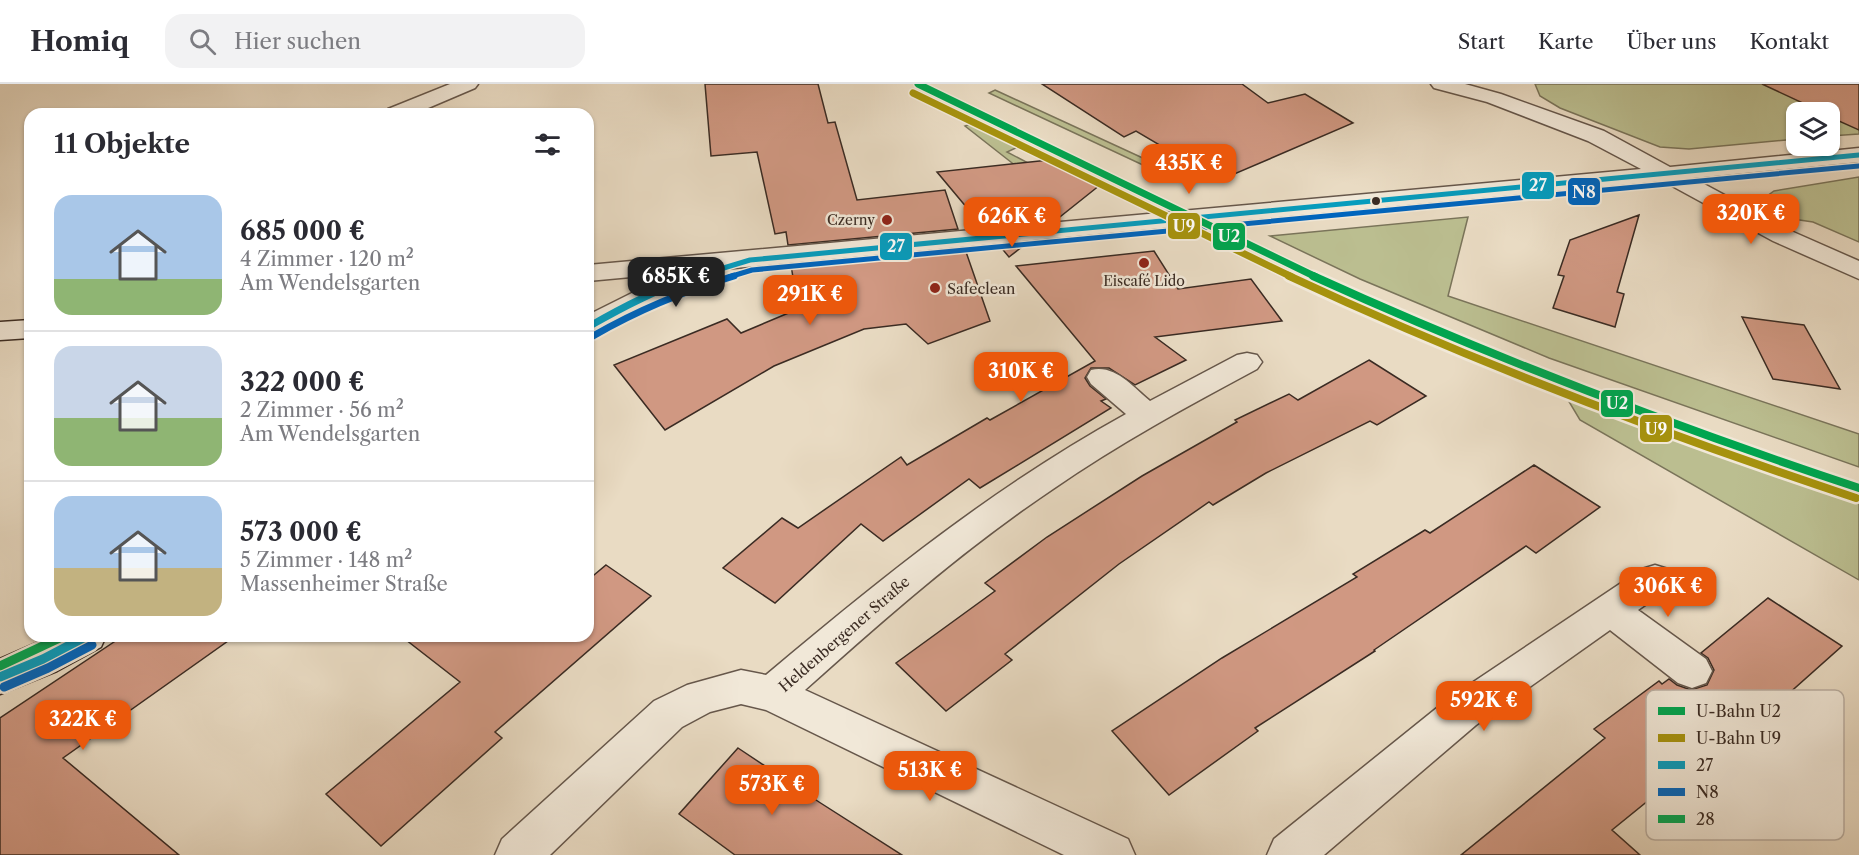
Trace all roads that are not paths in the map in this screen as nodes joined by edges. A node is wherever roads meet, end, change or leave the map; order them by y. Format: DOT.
graph roads {
  1 [pos="468,84"];
  2 [pos="1441,84"];
  3 [pos="1496,91"];
  4 [pos="410,108"];
  5 [pos="1859,154"];
  6 [pos="1666,173"];
  7 [pos="750,260"];
  8 [pos="1859,271"];
  9 [pos="594,273"];
  10 [pos="594,324"];
  11 [pos="24,329"];
  12 [pos="0,331"];
  13 [pos="1247,362"];
  14 [pos="1102,377"];
  15 [pos="1147,415"];
  16 [pos="1655,579"];
  17 [pos="1610,610"];
  18 [pos="76,642"];
  19 [pos="1692,671"];
  20 [pos="0,677"];
  21 [pos="773,694"];
  22 [pos="518,855"];
  23 [pos="1112,855"];
  24 [pos="1290,855"];
  1 -- 4 [label="street"];
  2 -- 3 [label="street"];
  3 -- 6 [label="street"];
  5 -- 6 [label="street"];
  6 -- 7 [label="street"];
  6 -- 8 [label="street"];
  7 -- 9 [label="street"];
  7 -- 10 [label="street"];
  11 -- 12 [label="street"];
  13 -- 15 [label="street, Heldenbergener Straße"];
  14 -- 15 [label="street"];
  15 -- 21 [label="street, Heldenbergener Straße"];
  16 -- 17 [label="street"];
  17 -- 19 [label="street"];
  17 -- 24 [label="street"];
  18 -- 20 [label="street"];
  21 -- 22 [label="street, Heldenbergener Straße"];
  21 -- 23 [label="street"];
}
